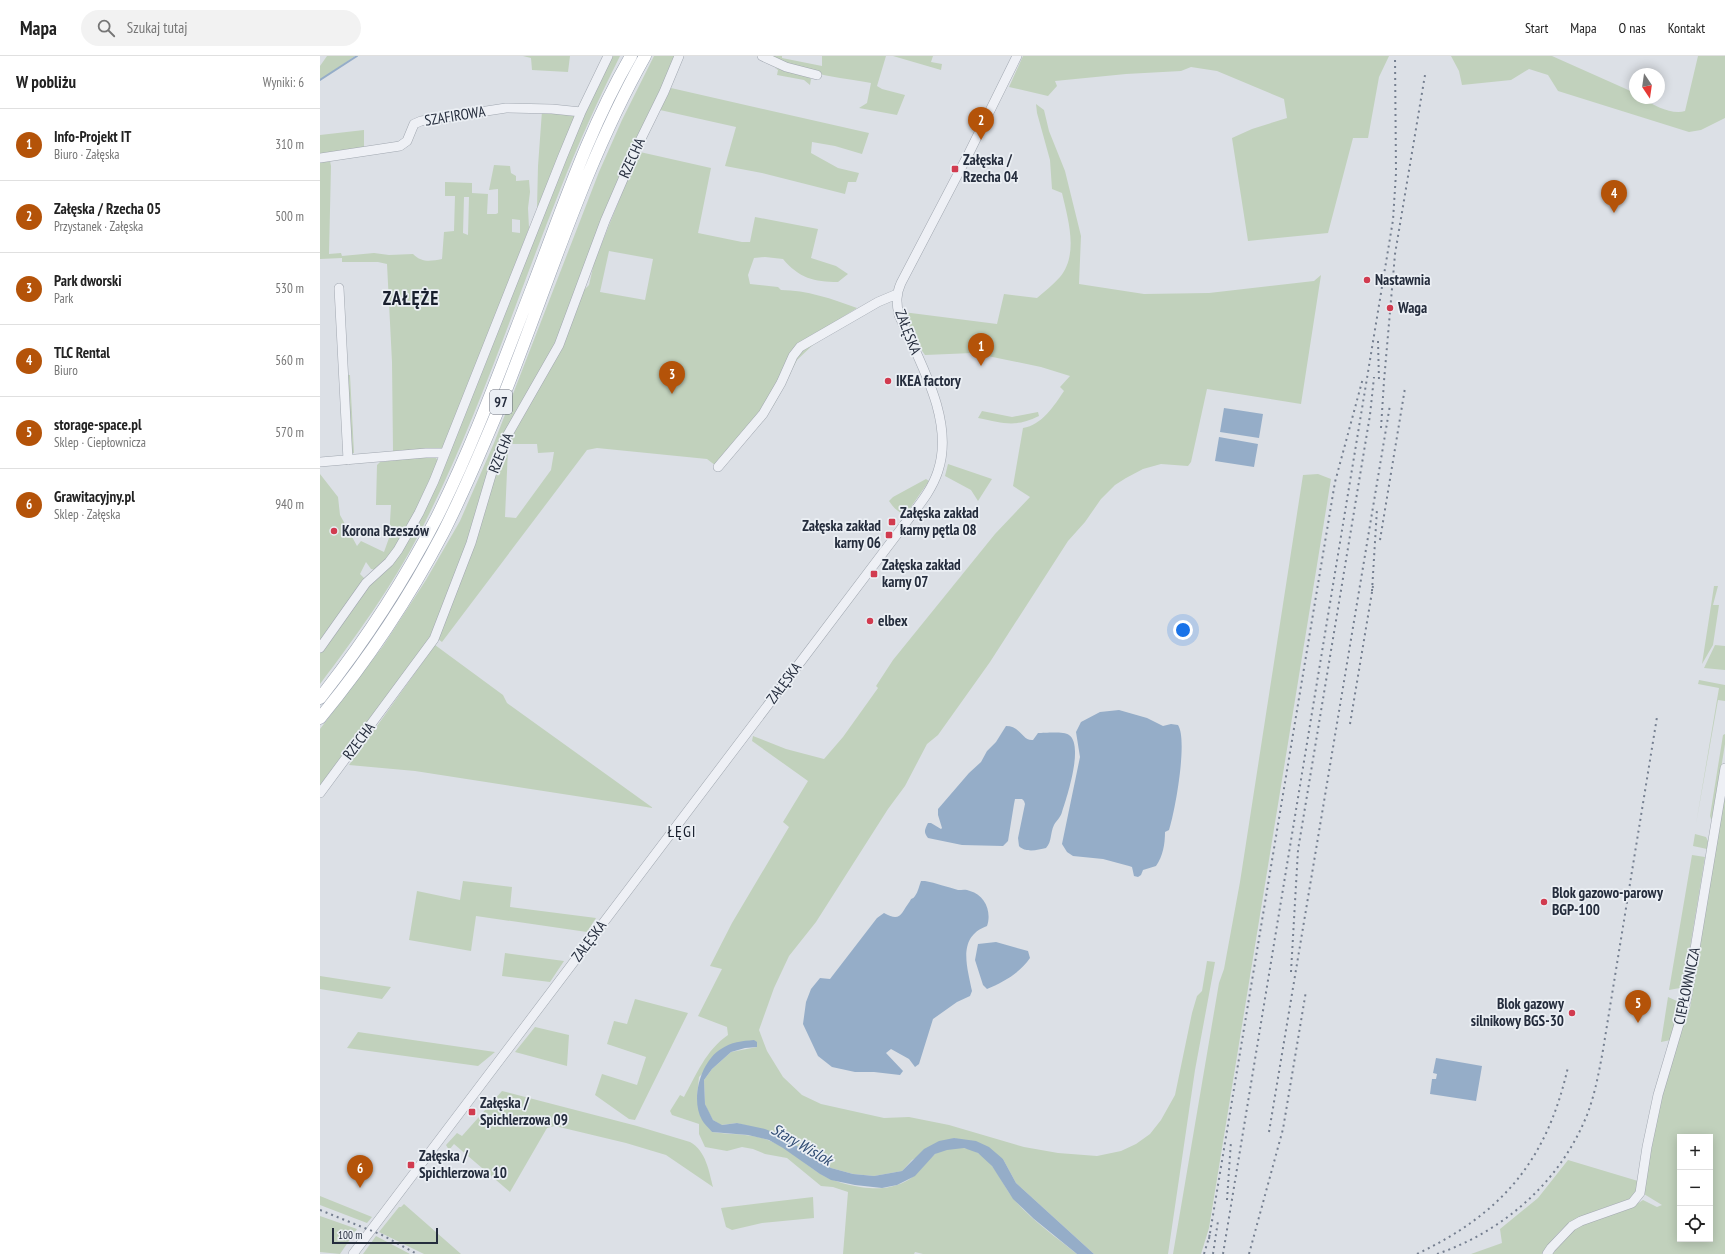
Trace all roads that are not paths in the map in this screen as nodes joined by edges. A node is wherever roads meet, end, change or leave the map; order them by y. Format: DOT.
graph roads {
  1 [pos="608,56"];
  2 [pos="631,56"];
  3 [pos="645,56"];
  4 [pos="679,56"];
  5 [pos="762,56"];
  6 [pos="1017,56"];
  7 [pos="817,75"];
  8 [pos="581,112"];
  9 [pos="320,158"];
  10 [pos="339,288"];
  11 [pos="897,294"];
  12 [pos="445,453"];
  13 [pos="348,460"];
  14 [pos="320,462"];
  15 [pos="718,468"];
  16 [pos="320,648"];
  17 [pos="320,698"];
  18 [pos="320,718"];
  19 [pos="1725,768"];
  20 [pos="320,792"];
  21 [pos="353,1254"];
  22 [pos="1547,1254"];
  1 -- 8 [label="street"];
  2 -- 17 [label="main road, 97"];
  3 -- 18 [label="main road, 97"];
  4 -- 20 [label="street, RZECHA"];
  5 -- 7 [label="street"];
  6 -- 11 [label="street, ZAŁĘSKA"];
  8 -- 9 [label="street, SZAFIROWA"];
  8 -- 12 [label="street"];
  10 -- 13 [label="street"];
  11 -- 15 [label="street"];
  11 -- 21 [label="street, ZAŁĘSKA"];
  12 -- 13 [label="street"];
  12 -- 16 [label="street"];
  13 -- 14 [label="street"];
  19 -- 22 [label="street, CIEPŁOWNICZA"];
}
